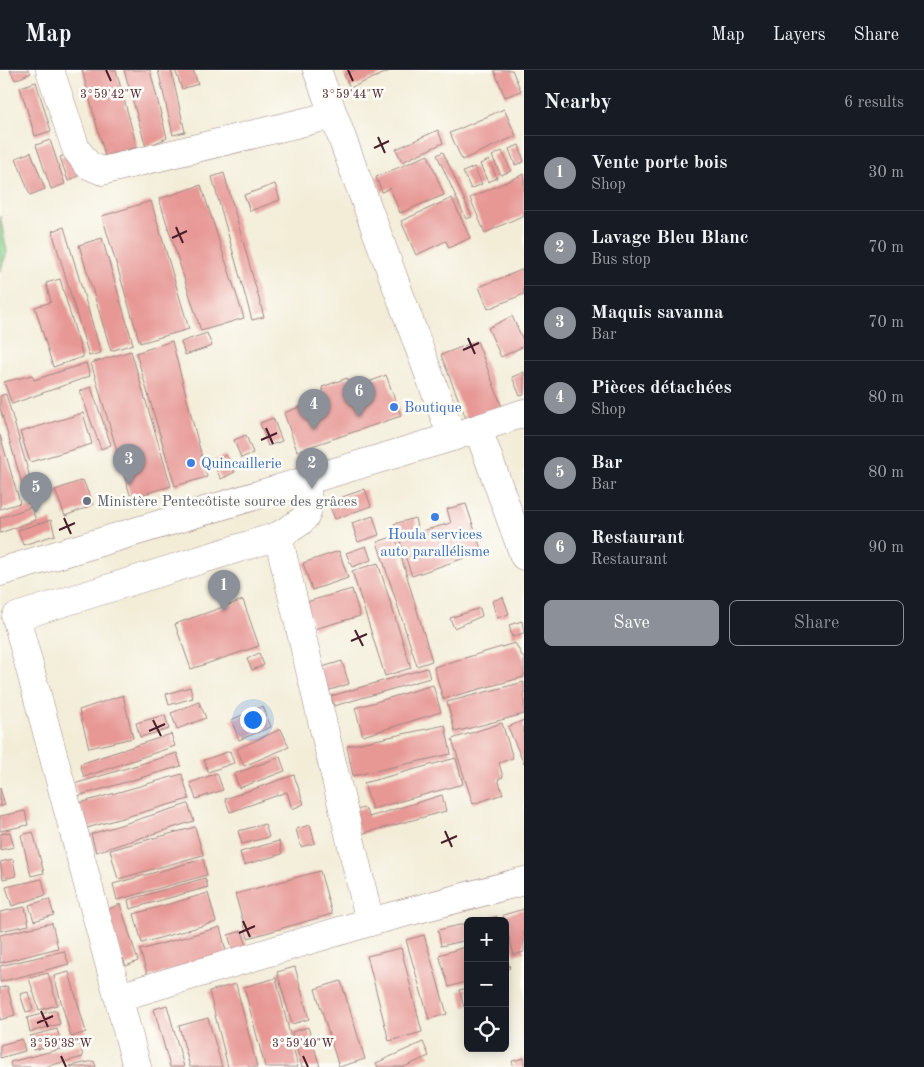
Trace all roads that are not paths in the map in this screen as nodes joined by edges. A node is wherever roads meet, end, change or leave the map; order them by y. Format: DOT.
graph roads {
  1 [pos="50,70"];
  2 [pos="317,70"];
  3 [pos="333,116"];
  4 [pos="524,413"];
  5 [pos="478,429"];
  6 [pos="452,437"];
  7 [pos="306,480"];
  8 [pos="278,536"];
  9 [pos="524,556"];
  10 [pos="0,572"];
  11 [pos="8,619"];
  12 [pos="524,881"];
  13 [pos="370,922"];
  14 [pos="119,997"];
  15 [pos="138,1067"];
  1 -- 3 [label="street"];
  2 -- 3 [label="street"];
  3 -- 6 [label="street"];
  4 -- 5 [label="street"];
  5 -- 6 [label="street"];
  5 -- 9 [label="street"];
  6 -- 7 [label="street"];
  7 -- 8 [label="street"];
  7 -- 10 [label="street"];
  8 -- 11 [label="street"];
  8 -- 13 [label="street"];
  11 -- 14 [label="street"];
  12 -- 13 [label="street"];
  13 -- 14 [label="street"];
  14 -- 15 [label="street"];
}
